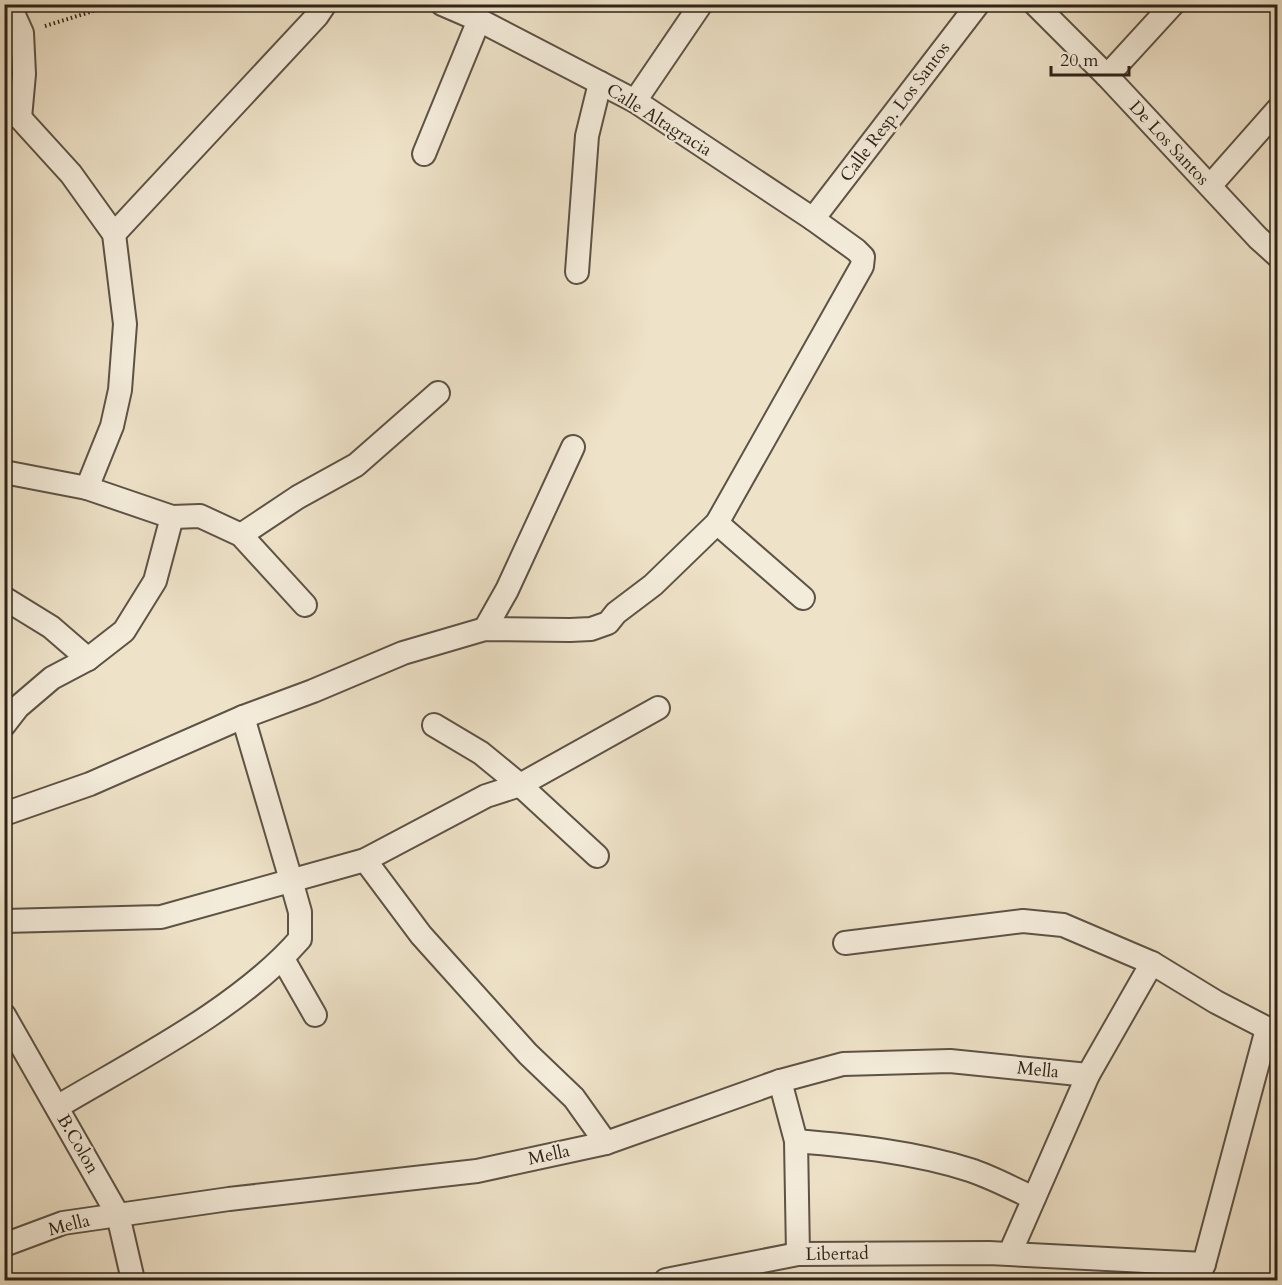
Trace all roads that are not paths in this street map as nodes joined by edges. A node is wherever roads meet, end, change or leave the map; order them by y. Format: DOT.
graph roads {
  1 [pos="9,4"];
  2 [pos="325,4"];
  3 [pos="442,4"];
  4 [pos="701,4"];
  5 [pos="978,4"];
  6 [pos="1035,4"];
  7 [pos="1173,4"];
  8 [pos="479,20"];
  9 [pos="1107,76"];
  10 [pos="600,83"];
  11 [pos="635,101"];
  12 [pos="1278,109"];
  13 [pos="12,114"];
  14 [pos="424,154"];
  15 [pos="1210,186"];
  16 [pos="813,219"];
  17 [pos="114,234"];
  18 [pos="1278,256"];
  19 [pos="577,272"];
  20 [pos="438,393"];
  21 [pos="573,447"];
  22 [pos="4,472"];
  23 [pos="87,488"];
  24 [pos="172,517"];
  25 [pos="717,523"];
  26 [pos="241,535"];
  27 [pos="4,598"];
  28 [pos="803,598"];
  29 [pos="305,605"];
  30 [pos="485,629"];
  31 [pos="87,659"];
  32 [pos="658,708"];
  33 [pos="243,717"];
  34 [pos="4,725"];
  35 [pos="434,725"];
  36 [pos="520,785"];
  37 [pos="4,814"];
  38 [pos="597,856"];
  39 [pos="365,860"];
  40 [pos="291,880"];
  41 [pos="4,921"];
  42 [pos="845,943"];
  43 [pos="283,959"];
  44 [pos="1152,963"];
  45 [pos="4,1015"];
  46 [pos="315,1015"];
  47 [pos="1272,1032"];
  48 [pos="1088,1075"];
  49 [pos="780,1081"];
  50 [pos="57,1107"];
  51 [pos="796,1141"];
  52 [pos="606,1143"];
  53 [pos="1034,1198"];
  54 [pos="118,1215"];
  55 [pos="4,1245"];
  56 [pos="1010,1253"];
  57 [pos="798,1254"];
  58 [pos="1201,1272"];
  59 [pos="133,1281"];
  60 [pos="666,1281"];
  1 -- 13 [label="street"];
  2 -- 17 [label="street"];
  3 -- 8 [label="street, Calle Altagracia"];
  4 -- 11 [label="street"];
  5 -- 16 [label="street, Calle Resp. Los Santos"];
  6 -- 9 [label="street, De Los Santos"];
  7 -- 9 [label="street"];
  8 -- 10 [label="street, Calle Altagracia"];
  8 -- 14 [label="street"];
  9 -- 15 [label="street, De Los Santos"];
  10 -- 11 [label="street, Calle Altagracia"];
  10 -- 19 [label="street"];
  11 -- 16 [label="street, Calle Altagracia"];
  12 -- 15 [label="street"];
  13 -- 17 [label="street"];
  15 -- 18 [label="street, De Los Santos"];
  16 -- 25 [label="street, Calle Altagracia"];
  17 -- 23 [label="street"];
  20 -- 26 [label="street"];
  21 -- 30 [label="street"];
  22 -- 23 [label="street"];
  23 -- 24 [label="street"];
  24 -- 26 [label="street"];
  24 -- 31 [label="street"];
  25 -- 28 [label="street"];
  25 -- 30 [label="street"];
  26 -- 29 [label="street"];
  27 -- 31 [label="street"];
  30 -- 33 [label="street"];
  31 -- 34 [label="street"];
  32 -- 36 [label="street"];
  33 -- 37 [label="street"];
  33 -- 40 [label="street"];
  35 -- 36 [label="street"];
  36 -- 38 [label="street"];
  36 -- 39 [label="street"];
  39 -- 40 [label="street"];
  39 -- 52 [label="street"];
  40 -- 41 [label="street"];
  40 -- 43 [label="street"];
  42 -- 44 [label="street"];
  43 -- 46 [label="street"];
  43 -- 50 [label="street"];
  44 -- 47 [label="street"];
  44 -- 48 [label="street"];
  45 -- 50 [label="street, B.Colon"];
  47 -- 58 [label="street"];
  48 -- 49 [label="street, Mella"];
  48 -- 53 [label="street"];
  49 -- 51 [label="street"];
  49 -- 52 [label="street, Mella"];
  50 -- 54 [label="street, B.Colon"];
  51 -- 53 [label="street"];
  51 -- 57 [label="street"];
  52 -- 54 [label="street, Mella"];
  53 -- 56 [label="street"];
  54 -- 55 [label="street, Mella"];
  54 -- 59 [label="street, B.Colon"];
  56 -- 57 [label="street, Libertad"];
  56 -- 58 [label="street, Libertad"];
  57 -- 60 [label="street, Libertad"];
}
